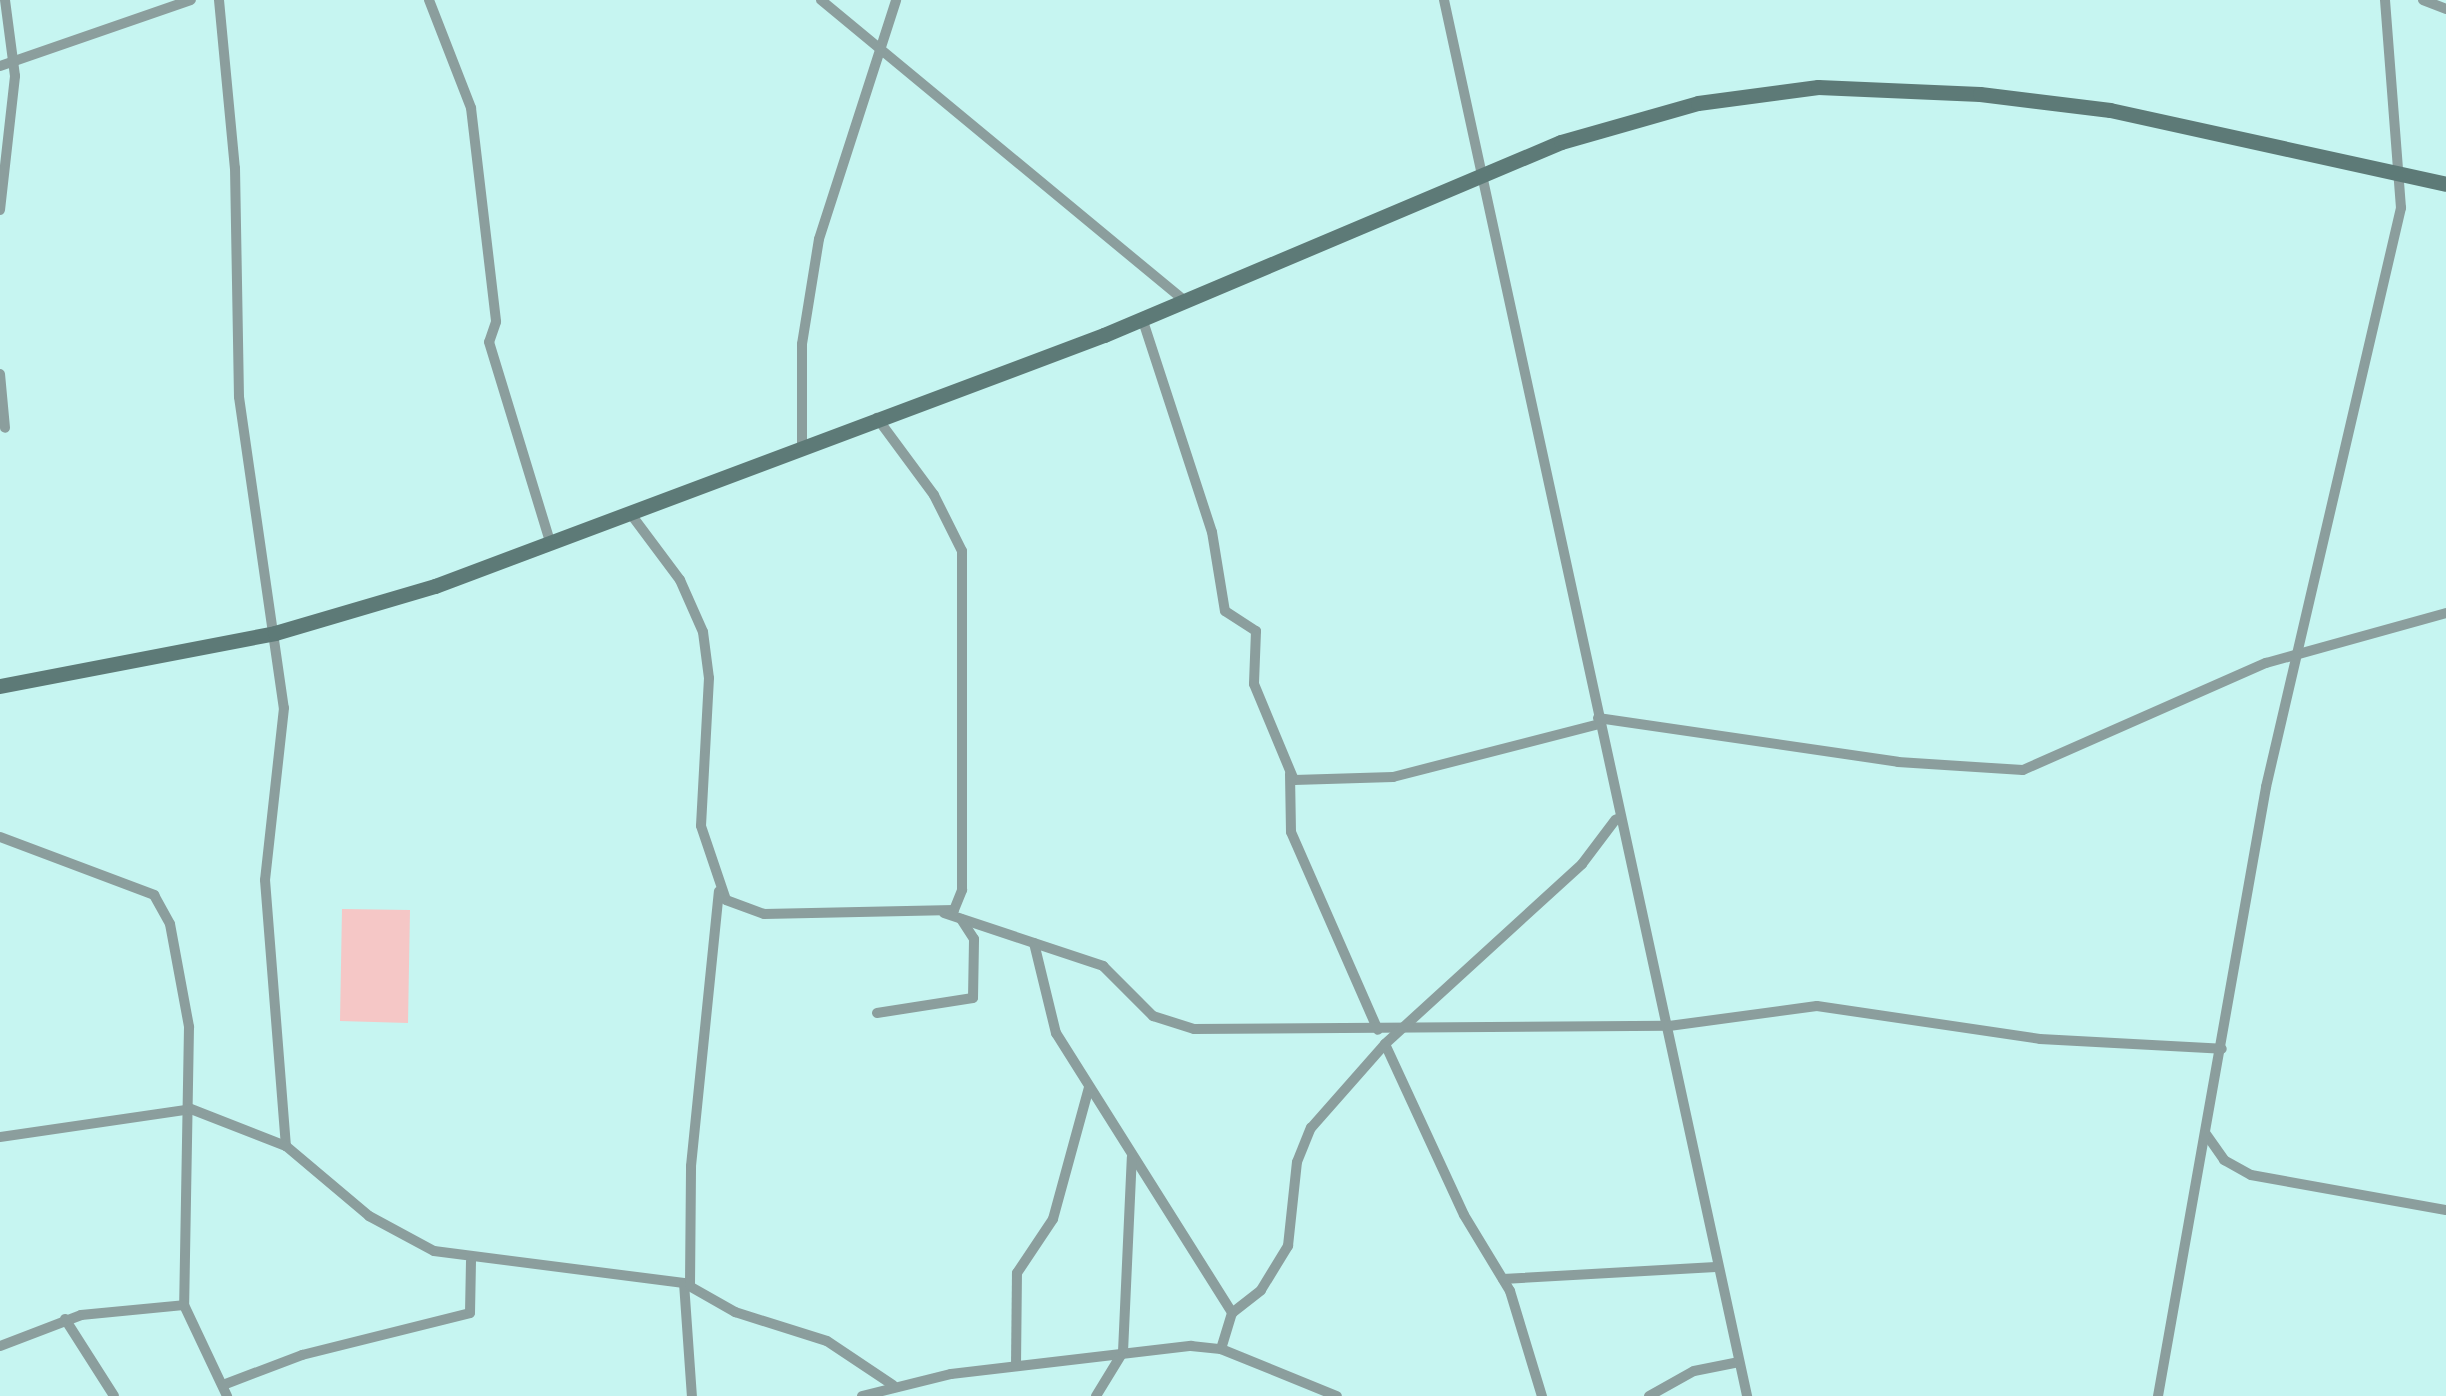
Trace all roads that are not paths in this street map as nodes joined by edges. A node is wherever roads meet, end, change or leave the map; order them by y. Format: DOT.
graph roads {
  1 [pos="4,0"];
  2 [pos="191,0"];
  3 [pos="218,0"];
  4 [pos="429,0"];
  5 [pos="821,0"];
  6 [pos="896,0"];
  7 [pos="1444,0"];
  8 [pos="2384,0"];
  9 [pos="2423,0"];
  10 [pos="2446,9"];
  11 [pos="881,50"];
  12 [pos="6,64"];
  13 [pos="2398,172"];
  14 [pos="1487,173"];
  15 [pos="2446,184"];
  16 [pos="0,210"];
  17 [pos="1184,299"];
  18 [pos="1142,318"];
  19 [pos="0,374"];
  20 [pos="875,415"];
  21 [pos="5,428"];
  22 [pos="802,444"];
  23 [pos="630,513"];
  24 [pos="551,545"];
  25 [pos="2446,613"];
  26 [pos="275,633"];
  27 [pos="2294,654"];
  28 [pos="0,686"];
  29 [pos="1599,721"];
  30 [pos="1290,774"];
  31 [pos="1616,819"];
  32 [pos="0,837"];
  33 [pos="719,891"];
  34 [pos="944,913"];
  35 [pos="961,919"];
  36 [pos="1034,943"];
  37 [pos="877,1013"];
  38 [pos="1669,1026"];
  39 [pos="1403,1028"];
  40 [pos="1378,1030"];
  41 [pos="1385,1044"];
  42 [pos="2222,1048"];
  43 [pos="1089,1088"];
  44 [pos="191,1108"];
  45 [pos="2206,1133"];
  46 [pos="0,1137"];
  47 [pos="286,1146"];
  48 [pos="1132,1154"];
  49 [pos="2235,1167"];
  50 [pos="2198,1179"];
  51 [pos="2446,1210"];
  52 [pos="471,1261"];
  53 [pos="1716,1267"];
  54 [pos="1503,1279"];
  55 [pos="687,1284"];
  56 [pos="184,1305"];
  57 [pos="1232,1313"];
  58 [pos="65,1319"];
  59 [pos="0,1346"];
  60 [pos="1222,1349"];
  61 [pos="1123,1352"];
  62 [pos="1739,1362"];
  63 [pos="1016,1366"];
  64 [pos="908,1382"];
  65 [pos="893,1385"];
  66 [pos="1305,1389"];
  67 [pos="225,1390"];
  68 [pos="1101,1394"];
  69 [pos="113,1396"];
  70 [pos="692,1396"];
  71 [pos="862,1396"];
  72 [pos="922,1396"];
  73 [pos="1337,1396"];
  74 [pos="1542,1396"];
  75 [pos="1649,1396"];
  76 [pos="1748,1396"];
  77 [pos="2158,1396"];
  1 -- 12 [label="street"];
  2 -- 12 [label="street"];
  3 -- 26 [label="street"];
  4 -- 24 [label="street"];
  5 -- 11 [label="street"];
  6 -- 11 [label="street"];
  7 -- 14 [label="street"];
  8 -- 13 [label="street"];
  9 -- 10 [label="street"];
  11 -- 17 [label="street"];
  11 -- 22 [label="street"];
  12 -- 16 [label="street"];
  13 -- 14 [label="street"];
  13 -- 15 [label="street"];
  13 -- 27 [label="street"];
  14 -- 17 [label="street"];
  14 -- 29 [label="street"];
  17 -- 18 [label="street"];
  18 -- 20 [label="street"];
  18 -- 30 [label="street"];
  19 -- 21 [label="street"];
  20 -- 22 [label="street"];
  20 -- 34 [label="street"];
  22 -- 23 [label="street"];
  23 -- 24 [label="street"];
  23 -- 33 [label="street"];
  24 -- 26 [label="street"];
  25 -- 27 [label="street"];
  26 -- 28 [label="street"];
  26 -- 47 [label="street"];
  27 -- 29 [label="street"];
  27 -- 42 [label="street"];
  29 -- 30 [label="street"];
  29 -- 31 [label="street"];
  30 -- 40 [label="street"];
  31 -- 38 [label="street"];
  31 -- 39 [label="street"];
  32 -- 44 [label="street"];
  33 -- 34 [label="street"];
  33 -- 55 [label="street"];
  34 -- 35 [label="street"];
  35 -- 36 [label="street"];
  35 -- 37 [label="street"];
  36 -- 40 [label="street"];
  36 -- 43 [label="street"];
  38 -- 39 [label="street"];
  38 -- 42 [label="street"];
  38 -- 53 [label="street"];
  39 -- 40 [label="street"];
  39 -- 41 [label="street"];
  41 -- 54 [label="street"];
  41 -- 57 [label="street"];
  42 -- 45 [label="street"];
  43 -- 48 [label="street"];
  43 -- 63 [label="street"];
  44 -- 46 [label="street"];
  44 -- 47 [label="street"];
  44 -- 56 [label="street"];
  45 -- 49 [label="street"];
  45 -- 50 [label="street"];
  47 -- 52 [label="street"];
  48 -- 57 [label="street"];
  48 -- 61 [label="street"];
  49 -- 50 [label="street"];
  49 -- 51 [label="street"];
  50 -- 77 [label="street"];
  52 -- 55 [label="street"];
  52 -- 67 [label="street"];
  53 -- 54 [label="street"];
  53 -- 62 [label="street"];
  54 -- 74 [label="street"];
  55 -- 65 [label="street"];
  55 -- 70 [label="street"];
  56 -- 58 [label="street"];
  56 -- 67 [label="street"];
  57 -- 60 [label="street"];
  58 -- 59 [label="street"];
  58 -- 69 [label="street"];
  60 -- 61 [label="street"];
  60 -- 66 [label="street"];
  61 -- 63 [label="street"];
  61 -- 68 [label="street"];
  62 -- 75 [label="street"];
  62 -- 76 [label="street"];
  63 -- 64 [label="street"];
  64 -- 65 [label="street"];
  64 -- 72 [label="street"];
  65 -- 71 [label="street"];
  66 -- 73 [label="street"];
}
